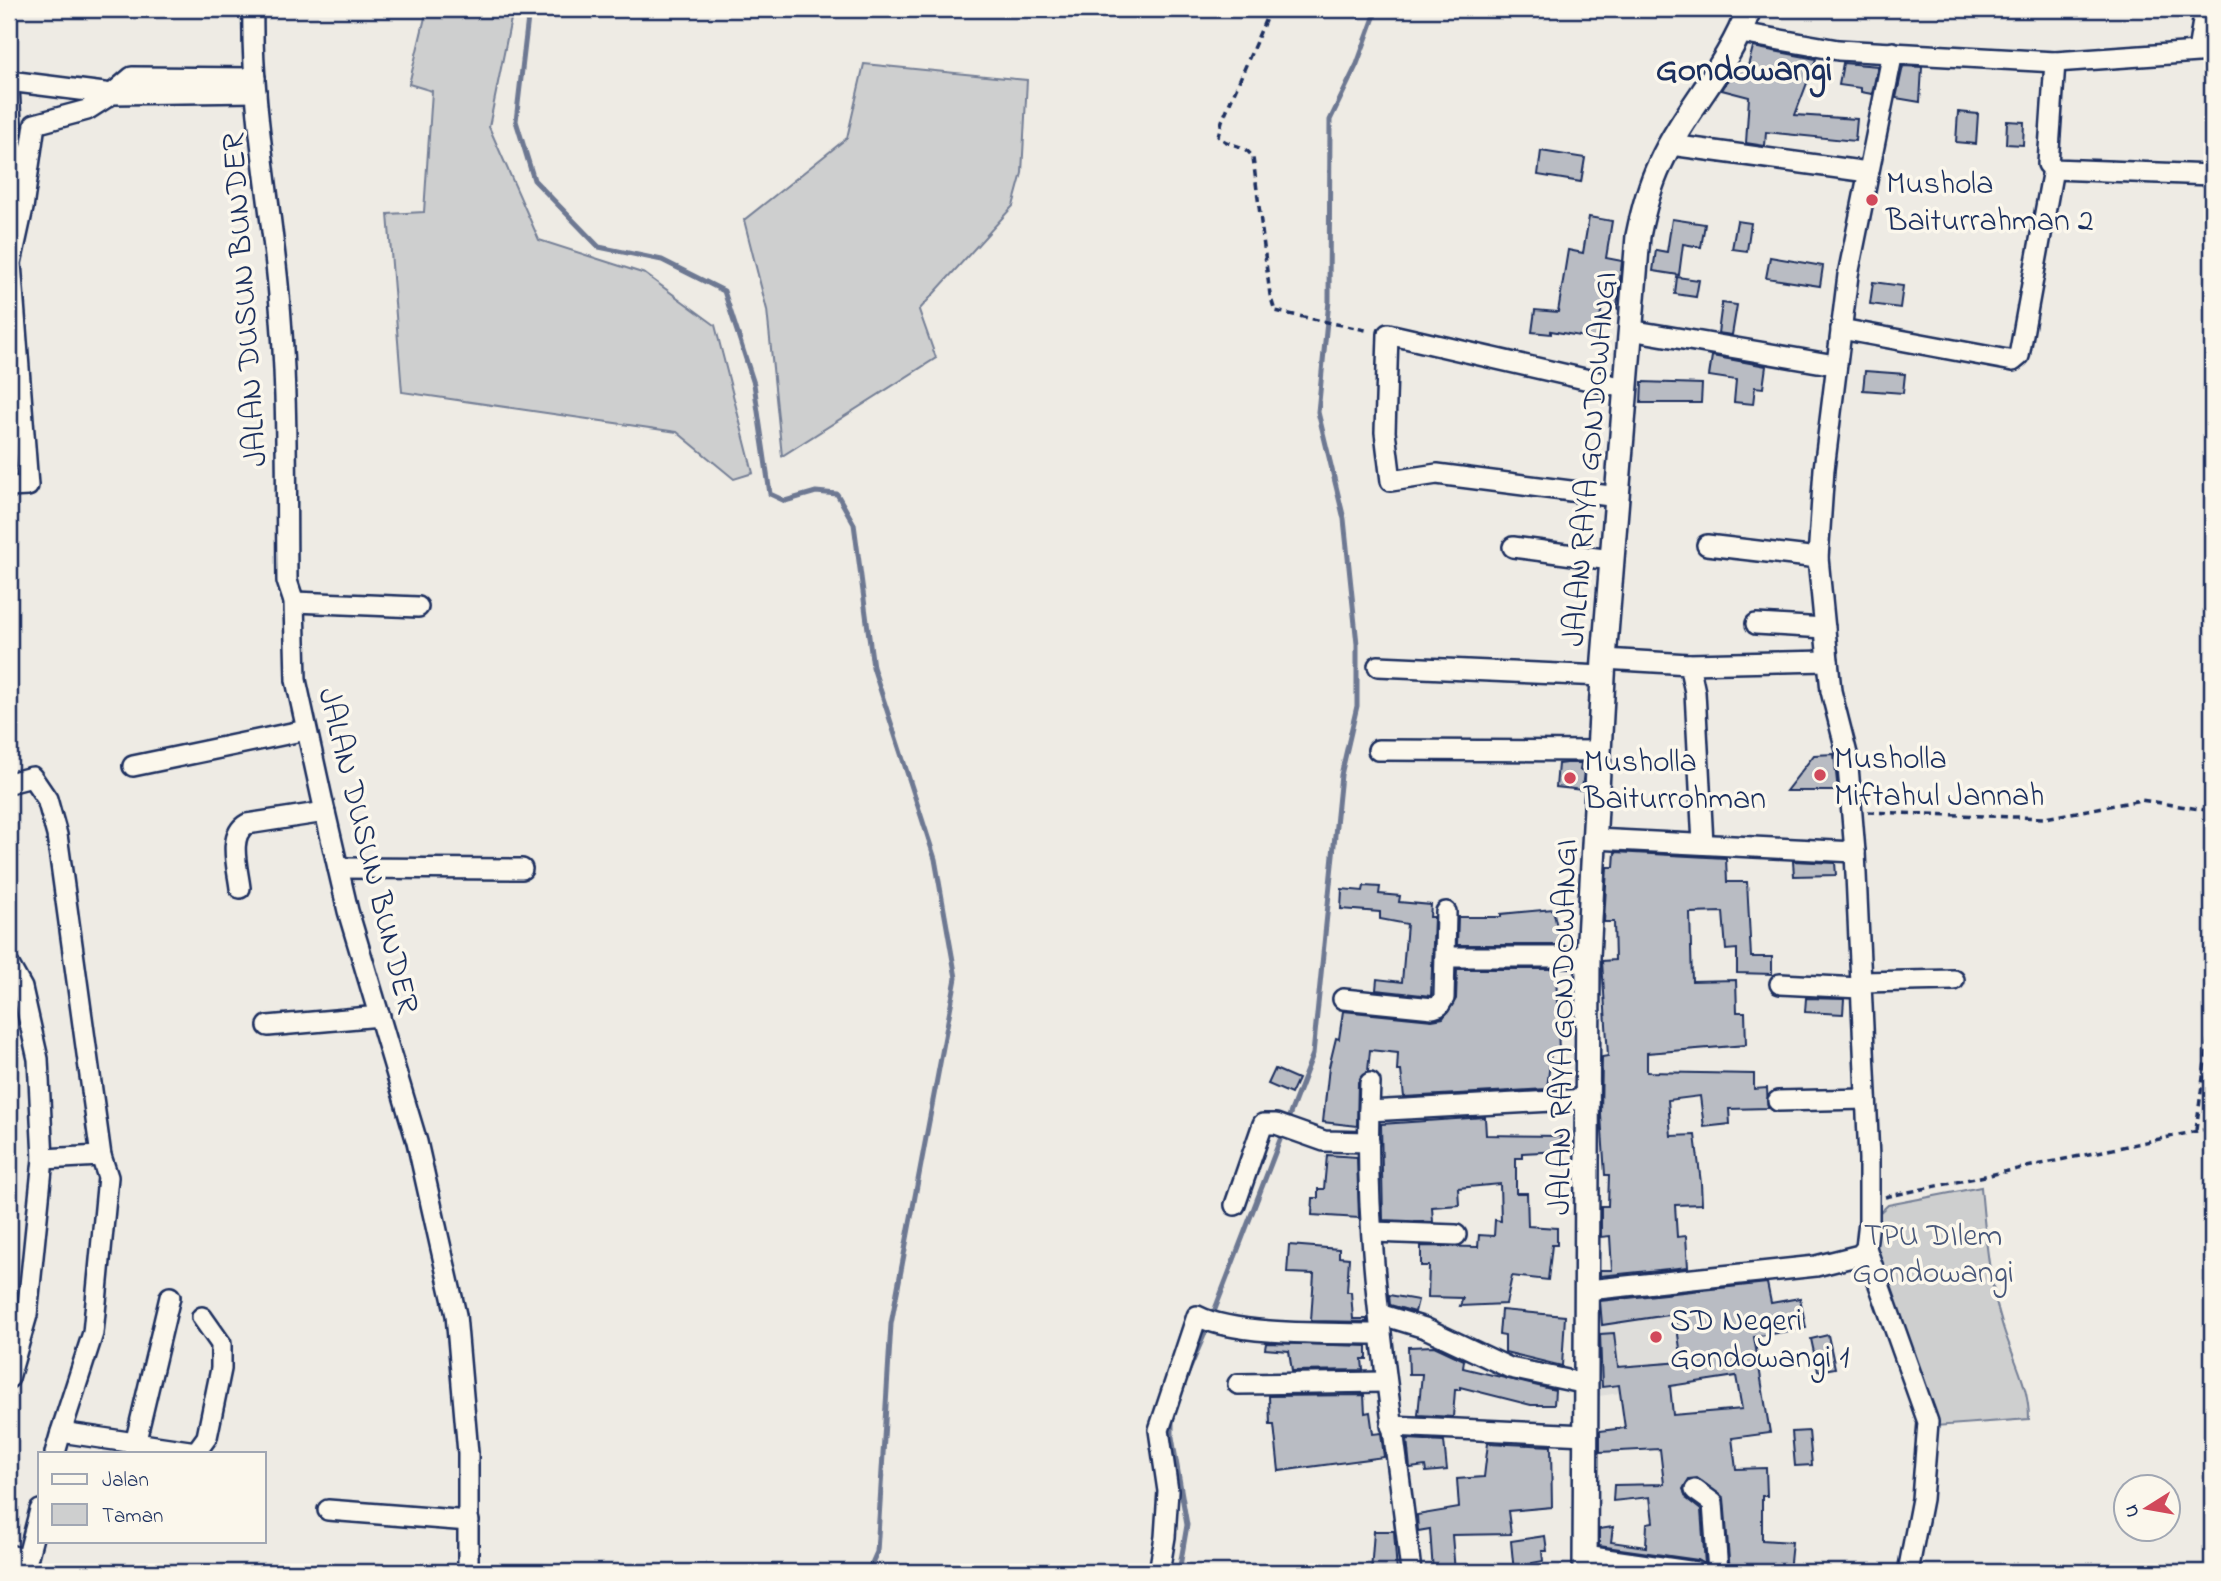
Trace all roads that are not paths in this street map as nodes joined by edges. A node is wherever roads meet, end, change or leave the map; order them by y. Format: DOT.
graph roads {
  1 [pos="253,9"];
  2 [pos="1749,9"];
  3 [pos="2205,9"];
  4 [pos="1741,33"];
  5 [pos="2205,51"];
  6 [pos="1893,52"];
  7 [pos="2055,62"];
  8 [pos="9,83"];
  9 [pos="255,85"];
  10 [pos="112,94"];
  11 [pos="35,124"];
  12 [pos="12,143"];
  13 [pos="1671,145"];
  14 [pos="2053,169"];
  15 [pos="1868,172"];
  16 [pos="2212,175"];
  17 [pos="23,208"];
  18 [pos="10,263"];
  19 [pos="1841,329"];
  20 [pos="1630,330"];
  21 [pos="1835,365"];
  22 [pos="1624,388"];
  23 [pos="9,487"];
  24 [pos="1618,497"];
  25 [pos="1707,545"];
  26 [pos="1513,547"];
  27 [pos="1818,558"];
  28 [pos="1611,560"];
  29 [pos="294,602"];
  30 [pos="418,607"];
  31 [pos="1756,624"];
  32 [pos="1825,628"];
  33 [pos="1828,661"];
  34 [pos="1689,664"];
  35 [pos="1378,666"];
  36 [pos="1603,667"];
  37 [pos="306,730"];
  38 [pos="1378,750"];
  39 [pos="1600,751"];
  40 [pos="133,766"];
  41 [pos="9,783"];
  42 [pos="324,812"];
  43 [pos="1595,839"];
  44 [pos="1703,844"];
  45 [pos="1855,852"];
  46 [pos="338,869"];
  47 [pos="522,869"];
  48 [pos="240,888"];
  49 [pos="1446,912"];
  50 [pos="1445,957"];
  51 [pos="1588,957"];
  52 [pos="9,965"];
  53 [pos="1954,980"];
  54 [pos="1780,984"];
  55 [pos="1860,985"];
  56 [pos="1343,999"];
  57 [pos="380,1016"];
  58 [pos="268,1026"];
  59 [pos="1370,1083"];
  60 [pos="1589,1099"];
  61 [pos="1866,1099"];
  62 [pos="1778,1101"];
  63 [pos="1369,1111"];
  64 [pos="1368,1142"];
  65 [pos="101,1156"];
  66 [pos="43,1159"];
  67 [pos="1235,1205"];
  68 [pos="1373,1232"];
  69 [pos="1457,1235"];
  70 [pos="1866,1248"];
  71 [pos="1588,1290"];
  72 [pos="170,1297"];
  73 [pos="1380,1314"];
  74 [pos="202,1317"];
  75 [pos="1379,1334"];
  76 [pos="9,1378"];
  77 [pos="1385,1382"];
  78 [pos="1238,1384"];
  79 [pos="1587,1384"];
  80 [pos="1391,1426"];
  81 [pos="61,1432"];
  82 [pos="1586,1435"];
  83 [pos="135,1444"];
  84 [pos="55,1452"];
  85 [pos="1695,1490"];
  86 [pos="328,1510"];
  87 [pos="38,1518"];
  88 [pos="469,1521"];
  89 [pos="9,1555"];
  90 [pos="1585,1564"];
  91 [pos="468,1572"];
  92 [pos="1159,1572"];
  93 [pos="1411,1572"];
  94 [pos="1696,1572"];
  95 [pos="1718,1572"];
  96 [pos="1908,1572"];
  1 -- 9 [label="street, JALAN DUSUN BUNDER"];
  2 -- 4 [label="street, JALAN RAYA GONDOWANGI"];
  3 -- 5 [label="street"];
  4 -- 6 [label="street"];
  4 -- 13 [label="street, JALAN RAYA GONDOWANGI"];
  5 -- 7 [label="street"];
  6 -- 7 [label="street"];
  6 -- 15 [label="street"];
  7 -- 14 [label="street"];
  8 -- 10 [label="street"];
  8 -- 12 [label="street"];
  9 -- 10 [label="street"];
  9 -- 29 [label="street, JALAN DUSUN BUNDER"];
  10 -- 11 [label="street"];
  11 -- 12 [label="street"];
  11 -- 17 [label="street"];
  12 -- 17 [label="street"];
  13 -- 15 [label="street"];
  13 -- 20 [label="street, JALAN RAYA GONDOWANGI"];
  14 -- 16 [label="street"];
  14 -- 19 [label="street"];
  15 -- 19 [label="street"];
  17 -- 18 [label="street"];
  18 -- 23 [label="street"];
  19 -- 21 [label="street"];
  20 -- 21 [label="street"];
  20 -- 22 [label="street, JALAN RAYA GONDOWANGI"];
  21 -- 27 [label="street"];
  22 -- 24 [label="street, JALAN RAYA GONDOWANGI"];
  22 -- 24 [label="street"];
  24 -- 28 [label="street, JALAN RAYA GONDOWANGI"];
  25 -- 27 [label="street"];
  26 -- 28 [label="street"];
  27 -- 32 [label="street"];
  28 -- 36 [label="street, JALAN RAYA GONDOWANGI"];
  29 -- 30 [label="street"];
  29 -- 37 [label="street, JALAN DUSUN BUNDER"];
  31 -- 32 [label="street"];
  32 -- 33 [label="street"];
  33 -- 34 [label="street"];
  33 -- 45 [label="street"];
  34 -- 36 [label="street"];
  34 -- 44 [label="street"];
  35 -- 36 [label="street"];
  36 -- 39 [label="street, JALAN RAYA GONDOWANGI"];
  37 -- 40 [label="street"];
  37 -- 42 [label="street, JALAN DUSUN BUNDER"];
  38 -- 39 [label="street"];
  39 -- 43 [label="street, JALAN RAYA GONDOWANGI"];
  41 -- 65 [label="street"];
  42 -- 46 [label="street, JALAN DUSUN BUNDER"];
  42 -- 48 [label="street"];
  43 -- 44 [label="street"];
  43 -- 51 [label="street, JALAN RAYA GONDOWANGI"];
  44 -- 45 [label="street"];
  45 -- 55 [label="street"];
  46 -- 47 [label="street"];
  46 -- 57 [label="street, JALAN DUSUN BUNDER"];
  49 -- 50 [label="street"];
  50 -- 51 [label="street"];
  50 -- 56 [label="street"];
  51 -- 60 [label="street, JALAN RAYA GONDOWANGI"];
  52 -- 66 [label="street"];
  53 -- 55 [label="street"];
  54 -- 55 [label="street"];
  55 -- 61 [label="street"];
  57 -- 58 [label="street"];
  57 -- 88 [label="street, JALAN DUSUN BUNDER"];
  59 -- 63 [label="street"];
  60 -- 63 [label="street"];
  60 -- 71 [label="street, JALAN RAYA GONDOWANGI"];
  61 -- 62 [label="street"];
  61 -- 70 [label="street"];
  63 -- 64 [label="street"];
  64 -- 67 [label="street"];
  64 -- 68 [label="street"];
  65 -- 66 [label="street"];
  65 -- 81 [label="street"];
  66 -- 76 [label="street"];
  68 -- 69 [label="street"];
  68 -- 73 [label="street"];
  70 -- 71 [label="street"];
  70 -- 96 [label="street"];
  71 -- 79 [label="street, JALAN RAYA GONDOWANGI"];
  72 -- 83 [label="street"];
  73 -- 75 [label="street"];
  73 -- 79 [label="street"];
  74 -- 83 [label="street"];
  75 -- 77 [label="street"];
  75 -- 92 [label="street"];
  77 -- 78 [label="street"];
  77 -- 80 [label="street"];
  79 -- 82 [label="street, JALAN RAYA GONDOWANGI"];
  80 -- 82 [label="street"];
  80 -- 93 [label="street"];
  81 -- 83 [label="street"];
  81 -- 84 [label="street"];
  82 -- 90 [label="street, JALAN RAYA GONDOWANGI"];
  85 -- 95 [label="street"];
  86 -- 88 [label="street"];
  87 -- 89 [label="street"];
  88 -- 91 [label="street, JALAN DUSUN BUNDER"];
  90 -- 94 [label="street"];
}
